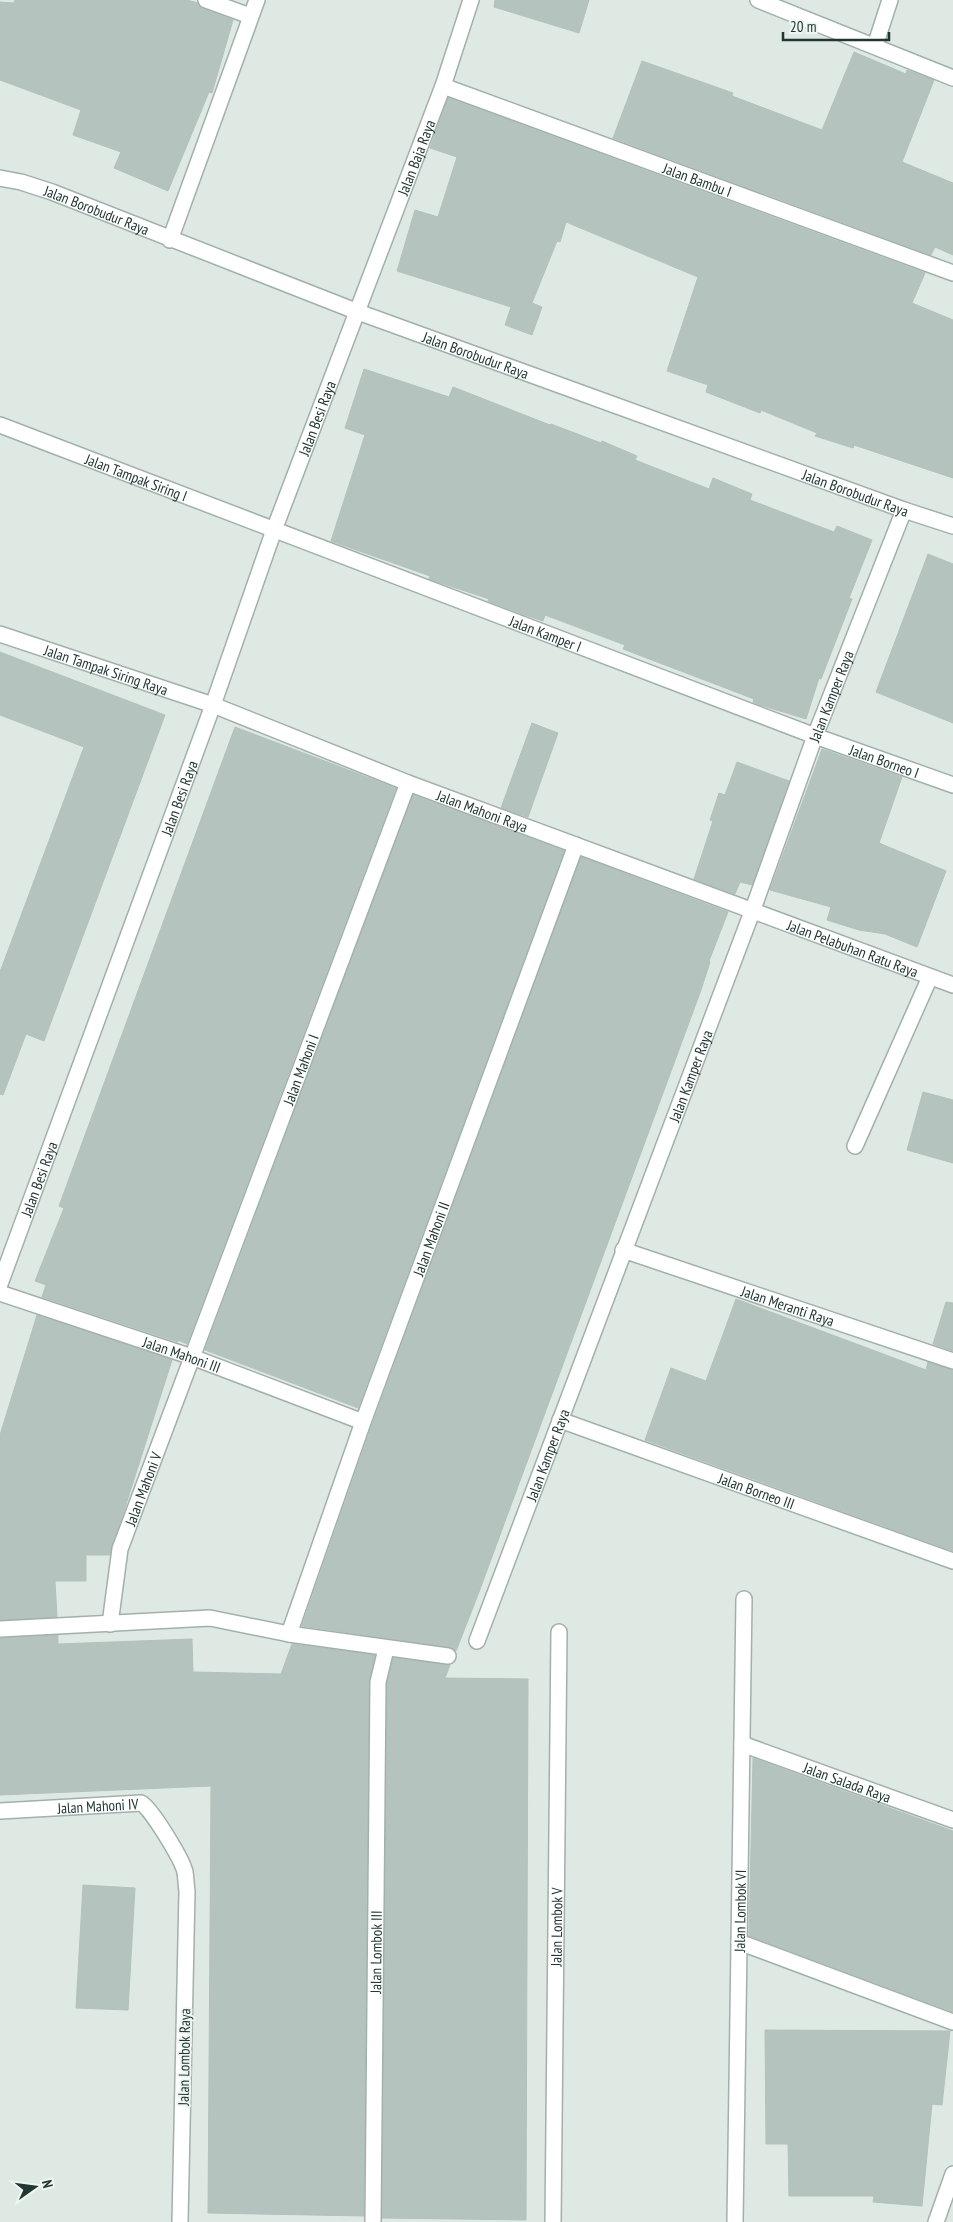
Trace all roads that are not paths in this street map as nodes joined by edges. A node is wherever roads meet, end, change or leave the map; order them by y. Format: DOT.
graph roads {
  1 [pos="206,0"];
  2 [pos="257,0"];
  3 [pos="471,0"];
  4 [pos="758,0"];
  5 [pos="890,0"];
  6 [pos="250,16"];
  7 [pos="875,46"];
  8 [pos="953,78"];
  9 [pos="443,86"];
  10 [pos="0,178"];
  11 [pos="170,240"];
  12 [pos="953,273"];
  13 [pos="358,312"];
  14 [pos="0,425"];
  15 [pos="904,510"];
  16 [pos="953,526"];
  17 [pos="274,530"];
  18 [pos="0,634"];
  19 [pos="213,705"];
  20 [pos="815,736"];
  21 [pos="408,783"];
  22 [pos="953,784"];
  23 [pos="576,845"];
  24 [pos="752,912"];
  25 [pos="930,976"];
  26 [pos="953,985"];
  27 [pos="855,1146"];
  28 [pos="623,1250"];
  29 [pos="0,1284"];
  30 [pos="0,1294"];
  31 [pos="192,1358"];
  32 [pos="953,1361"];
  33 [pos="560,1420"];
  34 [pos="363,1422"];
  35 [pos="953,1560"];
  36 [pos="744,1599"];
  37 [pos="110,1624"];
  38 [pos="0,1629"];
  39 [pos="559,1632"];
  40 [pos="289,1634"];
  41 [pos="477,1641"];
  42 [pos="386,1652"];
  43 [pos="448,1656"];
  44 [pos="742,1744"];
  45 [pos="0,1811"];
  46 [pos="953,1820"];
  47 [pos="187,1891"];
  48 [pos="739,1942"];
  49 [pos="953,2022"];
  50 [pos="953,2174"];
  51 [pos="180,2222"];
  52 [pos="373,2222"];
  53 [pos="553,2222"];
  54 [pos="735,2222"];
  55 [pos="936,2222"];
  1 -- 6 [label="street"];
  2 -- 6 [label="street"];
  3 -- 9 [label="street, Jalan Baja Raya"];
  4 -- 7 [label="street"];
  5 -- 7 [label="street"];
  6 -- 11 [label="street"];
  7 -- 8 [label="street"];
  9 -- 12 [label="street, Jalan Bambu I"];
  9 -- 13 [label="street, Jalan Baja Raya"];
  10 -- 11 [label="street, Jalan Borobudur Raya"];
  11 -- 13 [label="street, Jalan Borobudur Raya"];
  13 -- 15 [label="street, Jalan Borobudur Raya"];
  13 -- 17 [label="street, Jalan Besi Raya"];
  14 -- 17 [label="street, Jalan Tampak Siring I"];
  15 -- 16 [label="street, Jalan Borobudur Raya"];
  15 -- 20 [label="street, Jalan Kamper Raya"];
  17 -- 19 [label="street, Jalan Besi Raya"];
  17 -- 20 [label="street, Jalan Kamper I"];
  18 -- 19 [label="street, Jalan Tampak Siring Raya"];
  19 -- 21 [label="street, Jalan Mahoni Raya"];
  19 -- 29 [label="street, Jalan Besi Raya"];
  20 -- 22 [label="street, Jalan Borneo I"];
  20 -- 24 [label="street, Jalan Kamper Raya"];
  21 -- 23 [label="street, Jalan Mahoni Raya"];
  21 -- 31 [label="street, Jalan Mahoni I"];
  23 -- 24 [label="street, Jalan Mahoni Raya"];
  23 -- 34 [label="street, Jalan Mahoni II"];
  24 -- 25 [label="street, Jalan Pelabuhan Ratu Raya"];
  24 -- 28 [label="street, Jalan Kamper Raya"];
  25 -- 26 [label="street, Jalan Pelabuhan Ratu Raya"];
  25 -- 27 [label="street"];
  28 -- 32 [label="street, Jalan Meranti Raya"];
  28 -- 33 [label="street, Jalan Kamper Raya"];
  30 -- 31 [label="street, Jalan Mahoni III"];
  31 -- 34 [label="street, Jalan Mahoni III"];
  31 -- 37 [label="street, Jalan Mahoni V"];
  33 -- 35 [label="street, Jalan Borneo III"];
  33 -- 41 [label="street, Jalan Kamper Raya"];
  34 -- 40 [label="street, Jalan Mahoni II"];
  36 -- 44 [label="street, Jalan Lombok VI"];
  37 -- 38 [label="street"];
  37 -- 40 [label="street"];
  39 -- 53 [label="street, Jalan Lombok V"];
  40 -- 42 [label="street"];
  42 -- 43 [label="street"];
  42 -- 52 [label="street, Jalan Lombok III"];
  44 -- 46 [label="street, Jalan Salada Raya"];
  44 -- 48 [label="street, Jalan Lombok VI"];
  45 -- 47 [label="street, Jalan Mahoni IV"];
  47 -- 51 [label="street, Jalan Lombok Raya"];
  48 -- 49 [label="street"];
  48 -- 54 [label="street, Jalan Lombok VI"];
  50 -- 55 [label="street"];
}
